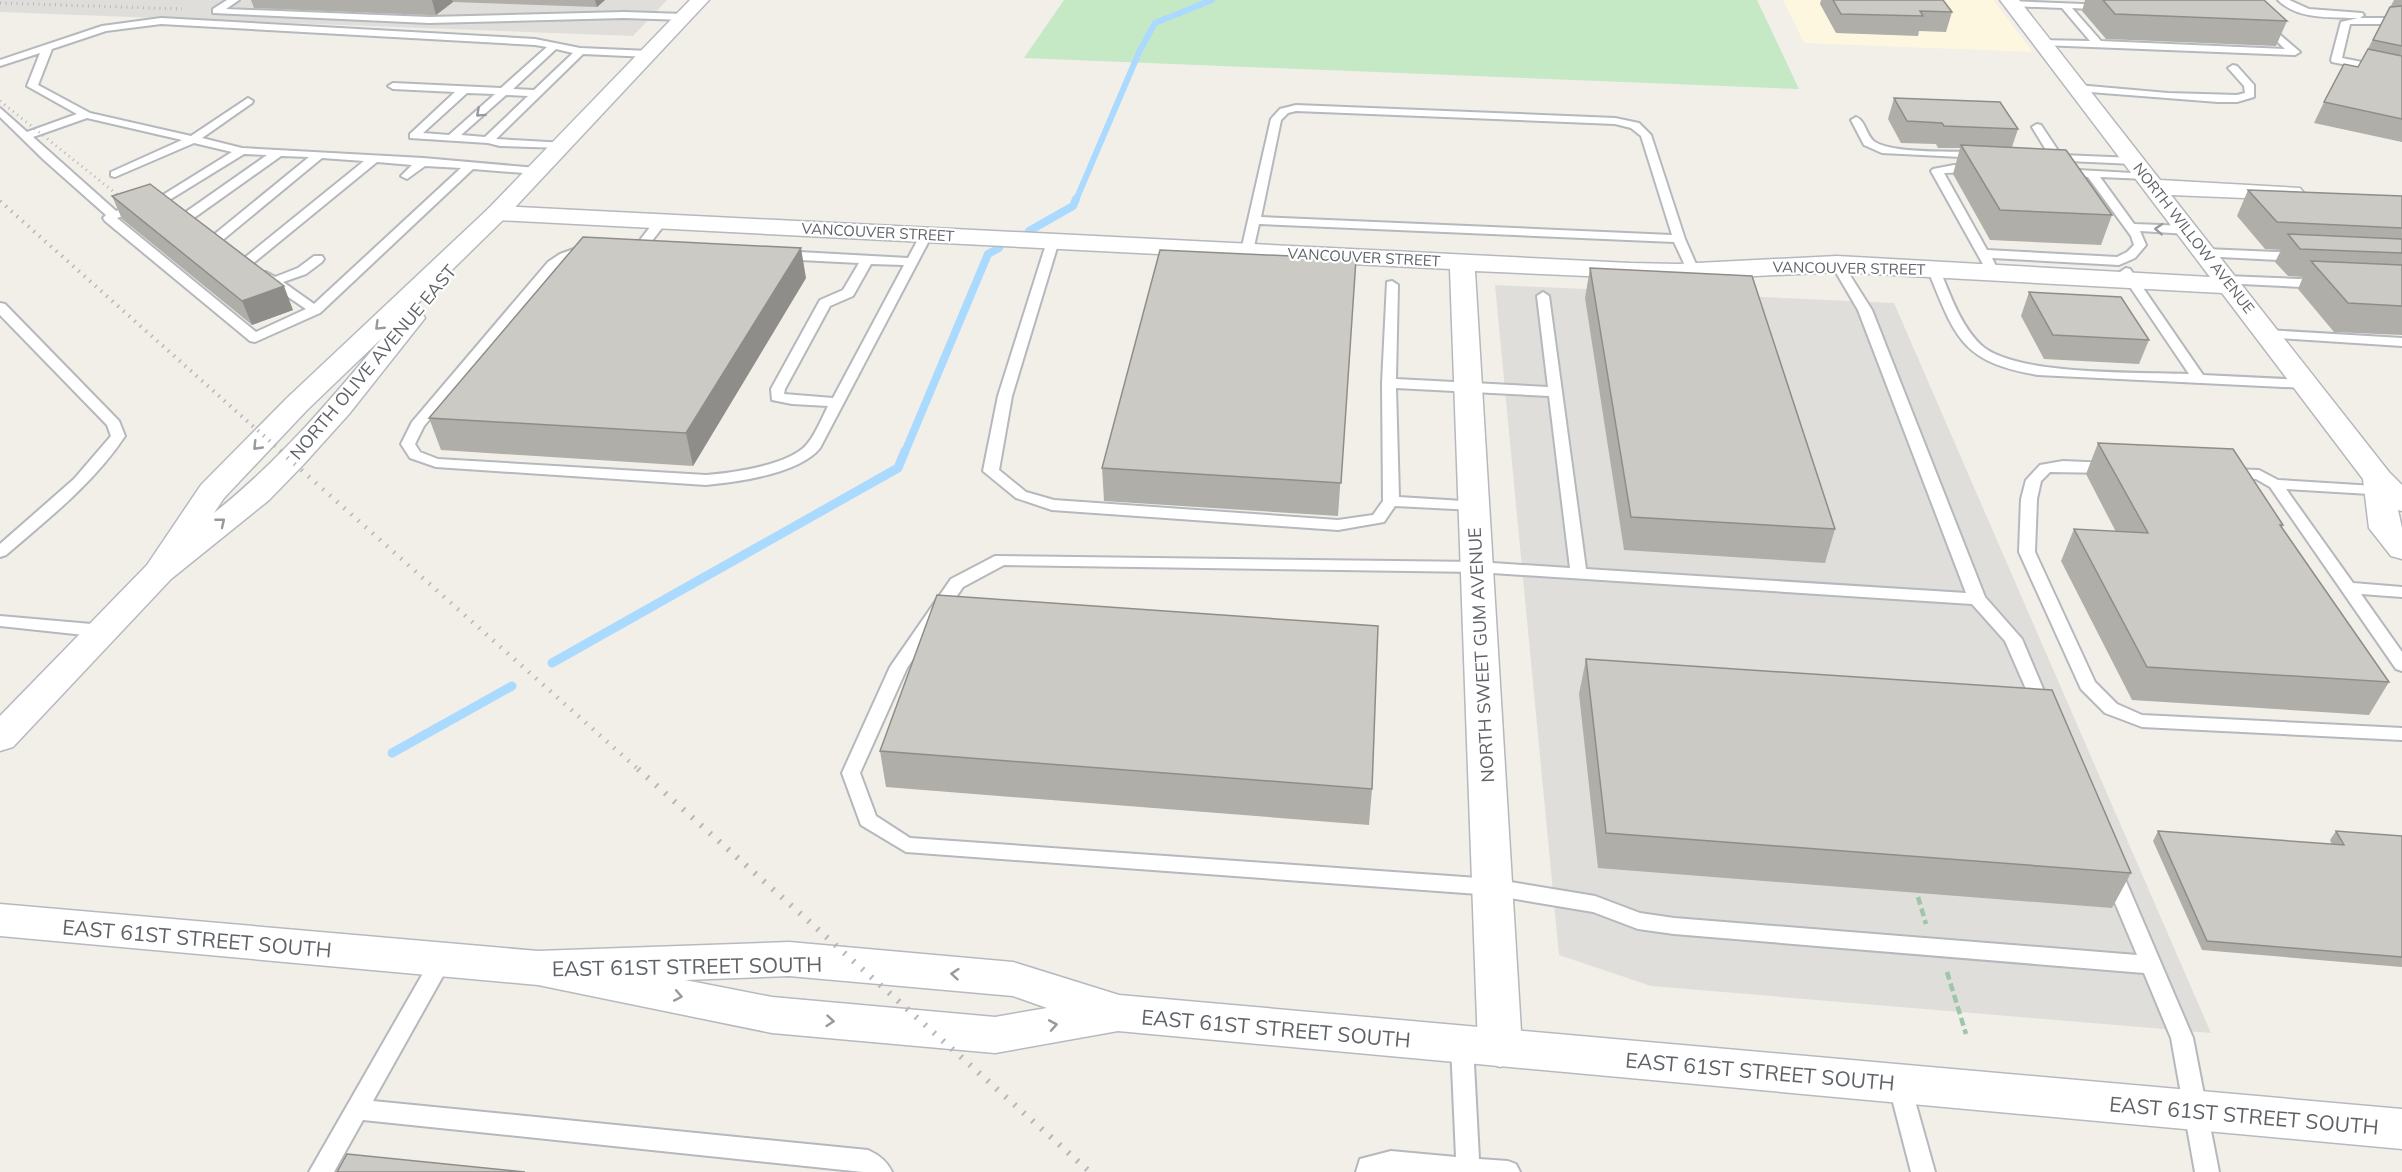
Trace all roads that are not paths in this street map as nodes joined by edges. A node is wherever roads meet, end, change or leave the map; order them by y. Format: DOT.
graph roads {
  1 [pos="234,0"];
  2 [pos="700,0"];
  3 [pos="2283,0"];
  4 [pos="2010,2"];
  5 [pos="2064,5"];
  6 [pos="2111,7"];
  7 [pos="2402,16"];
  8 [pos="684,17"];
  9 [pos="2260,20"];
  10 [pos="2402,21"];
  11 [pos="2042,42"];
  12 [pos="2098,44"];
  13 [pos="554,45"];
  14 [pos="47,48"];
  15 [pos="580,51"];
  16 [pos="649,54"];
  17 [pos="0,63"];
  18 [pos="2233,68"];
  19 [pos="2402,73"];
  20 [pos="393,86"];
  21 [pos="2077,88"];
  22 [pos="465,89"];
  23 [pos="504,92"];
  24 [pos="536,93"];
  25 [pos="248,101"];
  26 [pos="0,111"];
  27 [pos="86,115"];
  28 [pos="1856,120"];
  29 [pos="2037,127"];
  30 [pos="25,136"];
  31 [pos="434,137"];
  32 [pos="452,138"];
  33 [pos="194,139"];
  34 [pos="488,140"];
  35 [pos="562,145"];
  36 [pos="242,151"];
  37 [pos="279,152"];
  38 [pos="319,154"];
  39 [pos="1990,156"];
  40 [pos="2035,157"];
  41 [pos="375,158"];
  42 [pos="2057,158"];
  43 [pos="405,161"];
  44 [pos="423,161"];
  45 [pos="471,165"];
  46 [pos="1989,170"];
  47 [pos="537,171"];
  48 [pos="2046,172"];
  49 [pos="115,174"];
  50 [pos="2092,174"];
  51 [pos="2145,175"];
  52 [pos="407,176"];
  53 [pos="2320,194"];
  54 [pos="175,209"];
  55 [pos="497,213"];
  56 [pos="114,215"];
  57 [pos="1253,220"];
  58 [pos="661,221"];
  59 [pos="2131,227"];
  60 [pos="2188,230"];
  61 [pos="926,235"];
  62 [pos="1679,239"];
  63 [pos="1053,241"];
  64 [pos="599,247"];
  65 [pos="642,247"];
  66 [pos="1247,251"];
  67 [pos="2205,253"];
  68 [pos="772,254"];
  69 [pos="2310,257"];
  70 [pos="318,259"];
  71 [pos="867,260"];
  72 [pos="911,262"];
  73 [pos="1462,262"];
  74 [pos="1988,263"];
  75 [pos="1836,264"];
  76 [pos="1933,268"];
  77 [pos="2126,270"];
  78 [pos="1693,271"];
  79 [pos="274,281"];
  80 [pos="2229,283"];
  81 [pos="2332,284"];
  82 [pos="1392,285"];
  83 [pos="1543,296"];
  84 [pos="0,307"];
  85 [pos="315,310"];
  86 [pos="2267,334"];
  87 [pos="2402,342"];
  88 [pos="2199,379"];
  89 [pos="1389,383"];
  90 [pos="2306,384"];
  91 [pos="1468,388"];
  92 [pos="1555,392"];
  93 [pos="837,402"];
  94 [pos="2121,469"];
  95 [pos="2213,473"];
  96 [pos="2276,484"];
  97 [pos="2390,488"];
  98 [pos="1391,501"];
  99 [pos="1474,505"];
  100 [pos="2402,549"];
  101 [pos="0,552"];
  102 [pos="1477,567"];
  103 [pos="1579,575"];
  104 [pos="2347,588"];
  105 [pos="2402,592"];
  106 [pos="1977,599"];
  107 [pos="0,621"];
  108 [pos="103,631"];
  109 [pos="2402,665"];
  110 [pos="2050,726"];
  111 [pos="2402,734"];
  112 [pos="0,738"];
  113 [pos="2105,856"];
  114 [pos="1492,887"];
  115 [pos="0,920"];
  116 [pos="441,960"];
  117 [pos="2151,965"];
  118 [pos="538,968"];
  119 [pos="1119,1013"];
  120 [pos="1481,1046"];
  121 [pos="1899,1083"];
  122 [pos="357,1109"];
  123 [pos="2196,1110"];
  124 [pos="2402,1129"];
  125 [pos="1468,1168"];
  126 [pos="321,1172"];
  127 [pos="879,1172"];
  128 [pos="1368,1172"];
  129 [pos="1508,1172"];
  130 [pos="1923,1172"];
  131 [pos="2206,1172"];
  1 -- 8 [label="lane"];
  2 -- 8 [label="street, NORTH OLIVE AVENUE EAST"];
  3 -- 7 [label="lane"];
  4 -- 5 [label="lane"];
  4 -- 11 [label="street, NORTH WILLOW AVENUE"];
  5 -- 6 [label="lane"];
  5 -- 12 [label="lane"];
  8 -- 16 [label="street, NORTH OLIVE AVENUE EAST"];
  9 -- 12 [label="lane"];
  10 -- 19 [label="lane"];
  11 -- 12 [label="lane"];
  11 -- 21 [label="street, NORTH WILLOW AVENUE"];
  13 -- 14 [label="lane"];
  13 -- 15 [label="lane"];
  13 -- 23 [label="lane"];
  14 -- 17 [label="lane"];
  14 -- 27 [label="lane"];
  15 -- 16 [label="lane"];
  15 -- 24 [label="lane"];
  16 -- 35 [label="street, NORTH OLIVE AVENUE EAST"];
  18 -- 21 [label="lane"];
  20 -- 22 [label="lane"];
  21 -- 51 [label="street, NORTH WILLOW AVENUE"];
  22 -- 23 [label="lane"];
  22 -- 31 [label="lane"];
  23 -- 24 [label="lane"];
  23 -- 32 [label="lane, one-way"];
  24 -- 34 [label="lane"];
  25 -- 33 [label="lane"];
  26 -- 30 [label="lane"];
  27 -- 30 [label="lane"];
  27 -- 33 [label="lane"];
  28 -- 39 [label="lane"];
  29 -- 42 [label="lane"];
  30 -- 56 [label="lane"];
  31 -- 32 [label="lane"];
  31 -- 43 [label="lane"];
  32 -- 34 [label="lane"];
  33 -- 36 [label="lane"];
  33 -- 49 [label="lane"];
  34 -- 35 [label="lane"];
  35 -- 47 [label="street, NORTH OLIVE AVENUE EAST"];
  36 -- 37 [label="lane"];
  36 -- 54 [label="lane"];
  37 -- 38 [label="lane"];
  37 -- 54 [label="lane"];
  38 -- 41 [label="lane"];
  38 -- 54 [label="lane"];
  40 -- 42 [label="lane"];
  41 -- 43 [label="lane"];
  41 -- 79 [label="lane"];
  42 -- 51 [label="lane"];
  43 -- 44 [label="lane"];
  44 -- 45 [label="lane"];
  44 -- 52 [label="lane"];
  45 -- 47 [label="lane"];
  45 -- 85 [label="lane"];
  46 -- 74 [label="lane"];
  47 -- 55 [label="street, NORTH OLIVE AVENUE EAST"];
  48 -- 50 [label="lane"];
  50 -- 51 [label="lane"];
  50 -- 59 [label="lane"];
  51 -- 53 [label="street"];
  51 -- 60 [label="street, NORTH WILLOW AVENUE"];
  54 -- 56 [label="lane"];
  55 -- 58 [label="street, VANCOUVER STREET"];
  55 -- 108 [label="street, NORTH OLIVE AVENUE EAST"];
  56 -- 85 [label="lane"];
  57 -- 62 [label="lane"];
  57 -- 62 [label="lane"];
  57 -- 66 [label="lane"];
  58 -- 61 [label="street, VANCOUVER STREET"];
  58 -- 65 [label="lane"];
  60 -- 59 [label="lane, one-way"];
  59 -- 77 [label="lane"];
  60 -- 67 [label="street, NORTH WILLOW AVENUE"];
  61 -- 63 [label="street, VANCOUVER STREET"];
  61 -- 72 [label="lane"];
  62 -- 78 [label="lane"];
  63 -- 66 [label="street, VANCOUVER STREET"];
  63 -- 98 [label="lane"];
  64 -- 93 [label="lane"];
  66 -- 73 [label="street, VANCOUVER STREET"];
  67 -- 69 [label="lane"];
  67 -- 80 [label="street, NORTH WILLOW AVENUE"];
  68 -- 71 [label="lane"];
  70 -- 79 [label="lane"];
  71 -- 72 [label="lane"];
  71 -- 93 [label="lane"];
  72 -- 93 [label="lane"];
  73 -- 78 [label="street, VANCOUVER STREET"];
  73 -- 91 [label="street, NORTH SWEET GUM AVENUE"];
  74 -- 76 [label="street, VANCOUVER STREET"];
  74 -- 77 [label="street, VANCOUVER STREET"];
  75 -- 76 [label="street, VANCOUVER STREET"];
  75 -- 78 [label="street, VANCOUVER STREET"];
  75 -- 106 [label="lane"];
  76 -- 88 [label="lane"];
  77 -- 80 [label="street, VANCOUVER STREET"];
  77 -- 88 [label="lane"];
  79 -- 85 [label="lane"];
  80 -- 81 [label="lane"];
  80 -- 86 [label="street, NORTH WILLOW AVENUE"];
  82 -- 89 [label="lane"];
  83 -- 92 [label="lane"];
  84 -- 101 [label="lane"];
  86 -- 87 [label="lane"];
  86 -- 90 [label="street, NORTH WILLOW AVENUE"];
  88 -- 90 [label="lane"];
  89 -- 91 [label="lane"];
  89 -- 98 [label="lane"];
  90 -- 97 [label="street, NORTH WILLOW AVENUE"];
  91 -- 92 [label="lane"];
  91 -- 99 [label="street, NORTH SWEET GUM AVENUE"];
  92 -- 103 [label="lane"];
  94 -- 111 [label="lane"];
  95 -- 96 [label="lane"];
  96 -- 97 [label="lane"];
  96 -- 104 [label="lane"];
  97 -- 100 [label="street, NORTH WILLOW AVENUE"];
  98 -- 99 [label="lane"];
  99 -- 102 [label="street, NORTH SWEET GUM AVENUE"];
  102 -- 103 [label="lane"];
  102 -- 114 [label="street, NORTH SWEET GUM AVENUE"];
  102 -- 114 [label="lane"];
  103 -- 106 [label="lane"];
  104 -- 105 [label="lane"];
  104 -- 109 [label="lane"];
  106 -- 110 [label="lane"];
  107 -- 108 [label="lane"];
  108 -- 112 [label="street, NORTH OLIVE AVENUE EAST"];
  113 -- 117 [label="lane"];
  114 -- 117 [label="lane"];
  114 -- 120 [label="street, NORTH SWEET GUM AVENUE"];
  115 -- 116 [label="street, EAST 61ST STREET SOUTH"];
  116 -- 118 [label="street, EAST 61ST STREET SOUTH"];
  116 -- 122 [label="lane"];
  117 -- 123 [label="lane"];
  119 -- 118 [label="street, EAST 61ST STREET SOUTH, one-way"];
  118 -- 119 [label="street, EAST 61ST STREET SOUTH, one-way"];
  119 -- 120 [label="street, EAST 61ST STREET SOUTH"];
  120 -- 121 [label="street, EAST 61ST STREET SOUTH"];
  120 -- 125 [label="lane"];
  121 -- 123 [label="street, EAST 61ST STREET SOUTH"];
  121 -- 130 [label="lane"];
  122 -- 126 [label="lane"];
  122 -- 127 [label="lane"];
  123 -- 124 [label="street, EAST 61ST STREET SOUTH"];
  123 -- 131 [label="lane"];
  125 -- 128 [label="lane"];
  125 -- 129 [label="lane"];
}
